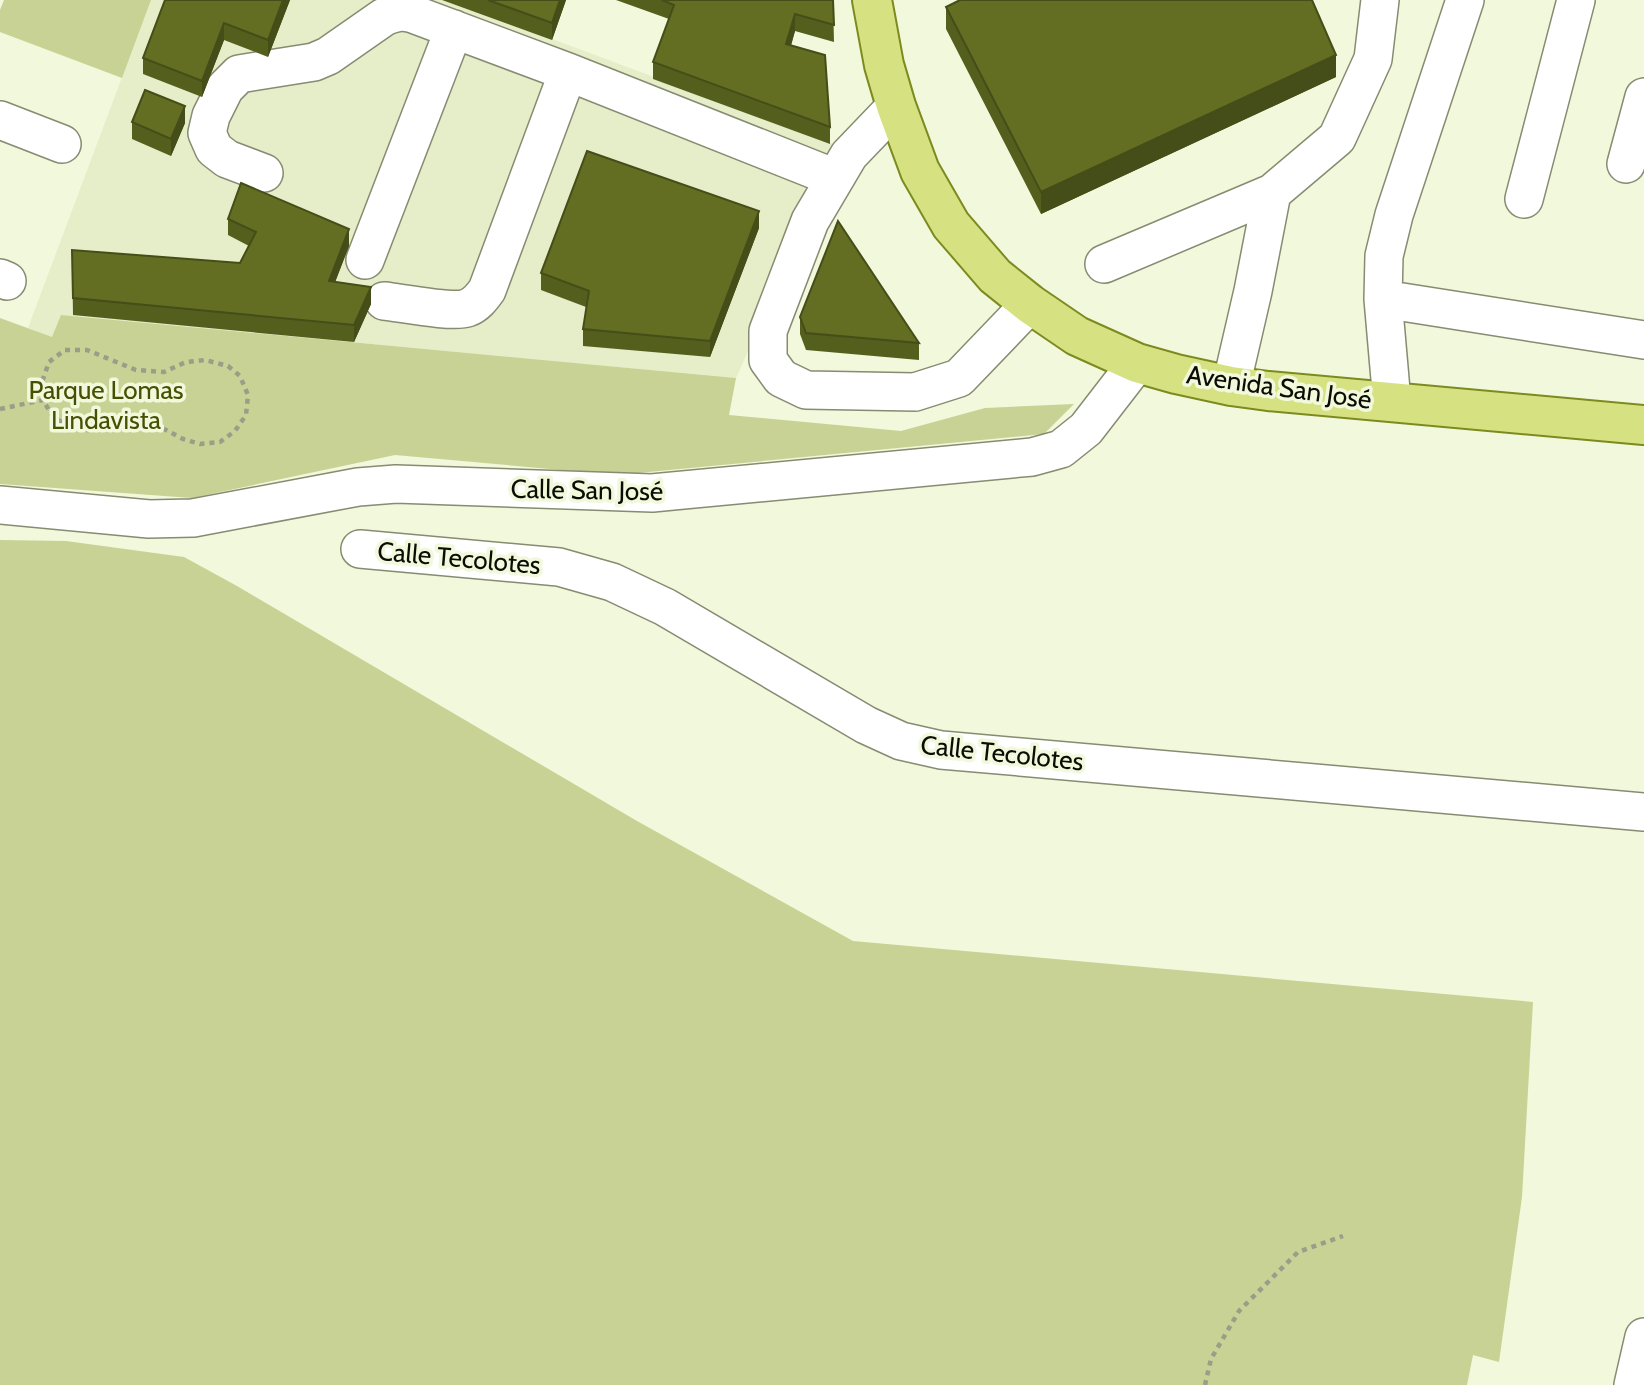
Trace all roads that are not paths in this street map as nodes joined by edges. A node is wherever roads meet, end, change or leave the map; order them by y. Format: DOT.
graph roads {
  1 [pos="872,0"];
  2 [pos="1380,0"];
  3 [pos="1465,0"];
  4 [pos="1576,0"];
  5 [pos="454,29"];
  6 [pos="568,72"];
  7 [pos="1644,97"];
  8 [pos="896,106"];
  9 [pos="0,120"];
  10 [pos="62,144"];
  11 [pos="1626,164"];
  12 [pos="264,173"];
  13 [pos="835,178"];
  14 [pos="1272,193"];
  15 [pos="1524,199"];
  16 [pos="365,260"];
  17 [pos="1104,264"];
  18 [pos="1383,299"];
  19 [pos="384,301"];
  20 [pos="1030,304"];
  21 [pos="1644,340"];
  22 [pos="1137,363"];
  23 [pos="1231,386"];
  24 [pos="1392,402"];
  25 [pos="1644,425"];
  26 [pos="0,505"];
  27 [pos="360,549"];
  28 [pos="1644,813"];
  29 [pos="1644,1337"];
  30 [pos="1633,1385"];
  1 -- 8 [label="main road, Avenida San José"];
  2 -- 14 [label="street"];
  3 -- 18 [label="street"];
  4 -- 15 [label="street"];
  5 -- 6 [label="street"];
  5 -- 12 [label="street"];
  5 -- 16 [label="street"];
  6 -- 13 [label="street"];
  6 -- 19 [label="street"];
  7 -- 11 [label="street"];
  8 -- 13 [label="street"];
  8 -- 20 [label="main road, Avenida San José"];
  9 -- 10 [label="street"];
  13 -- 20 [label="street"];
  14 -- 17 [label="street"];
  14 -- 23 [label="street"];
  18 -- 21 [label="street"];
  18 -- 24 [label="street"];
  20 -- 22 [label="main road, Avenida San José"];
  22 -- 23 [label="main road, Avenida San José"];
  22 -- 26 [label="street, Calle San José"];
  23 -- 24 [label="main road, Avenida San José"];
  24 -- 25 [label="main road, Avenida San José"];
  27 -- 28 [label="street, Calle Tecolotes"];
  29 -- 30 [label="street"];
}
